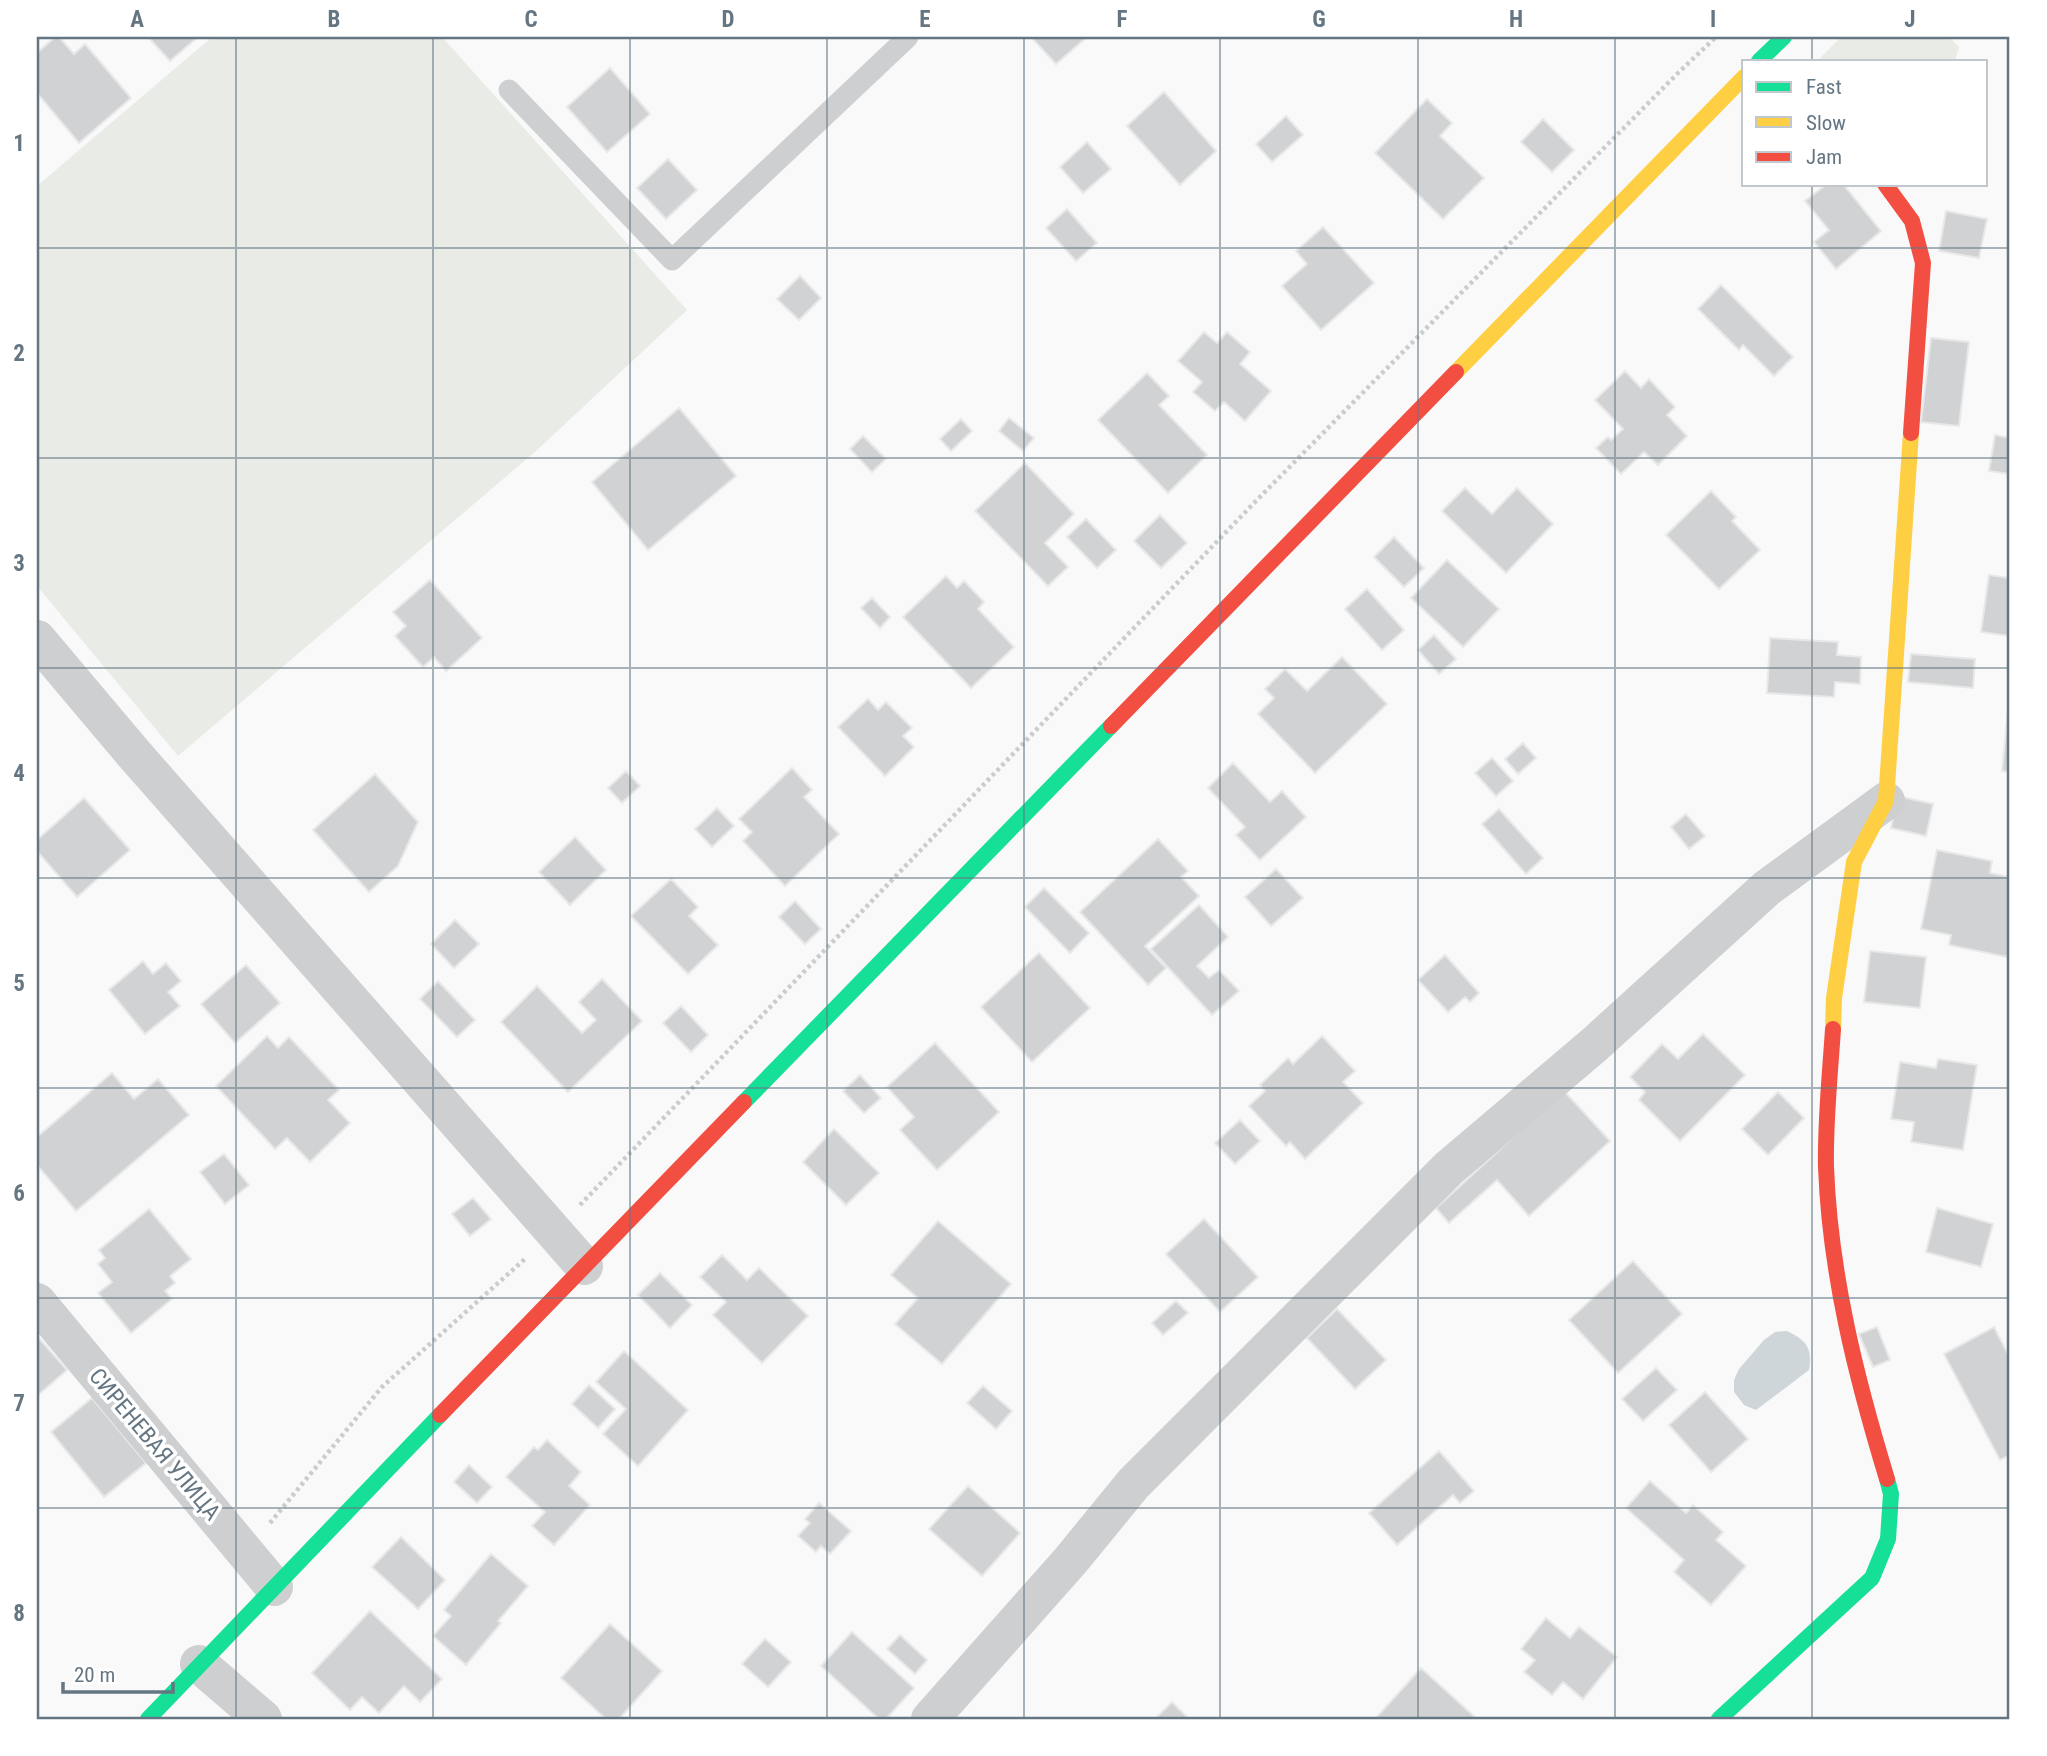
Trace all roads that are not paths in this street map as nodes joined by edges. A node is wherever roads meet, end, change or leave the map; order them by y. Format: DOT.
graph roads {
  1 [pos="908,37"];
  2 [pos="1742,80"];
  3 [pos="509,90"];
  4 [pos="1886,186"];
  5 [pos="37,639"];
  6 [pos="1886,801"];
  7 [pos="584,1266"];
  8 [pos="37,1301"];
  9 [pos="274,1587"];
  10 [pos="199,1664"];
  11 [pos="148,1719"];
  12 [pos="263,1719"];
  13 [pos="930,1719"];
  14 [pos="1720,1719"];
  1 -- 3 [label="lane"];
  2 -- 7 [label="street"];
  4 -- 6 [label="street"];
  5 -- 7 [label="street"];
  6 -- 13 [label="street"];
  6 -- 14 [label="street"];
  7 -- 9 [label="street"];
  8 -- 9 [label="street, СИРЕНЕВАЯ УЛИЦА"];
  9 -- 10 [label="street"];
  10 -- 11 [label="street"];
  10 -- 12 [label="street"];
}
